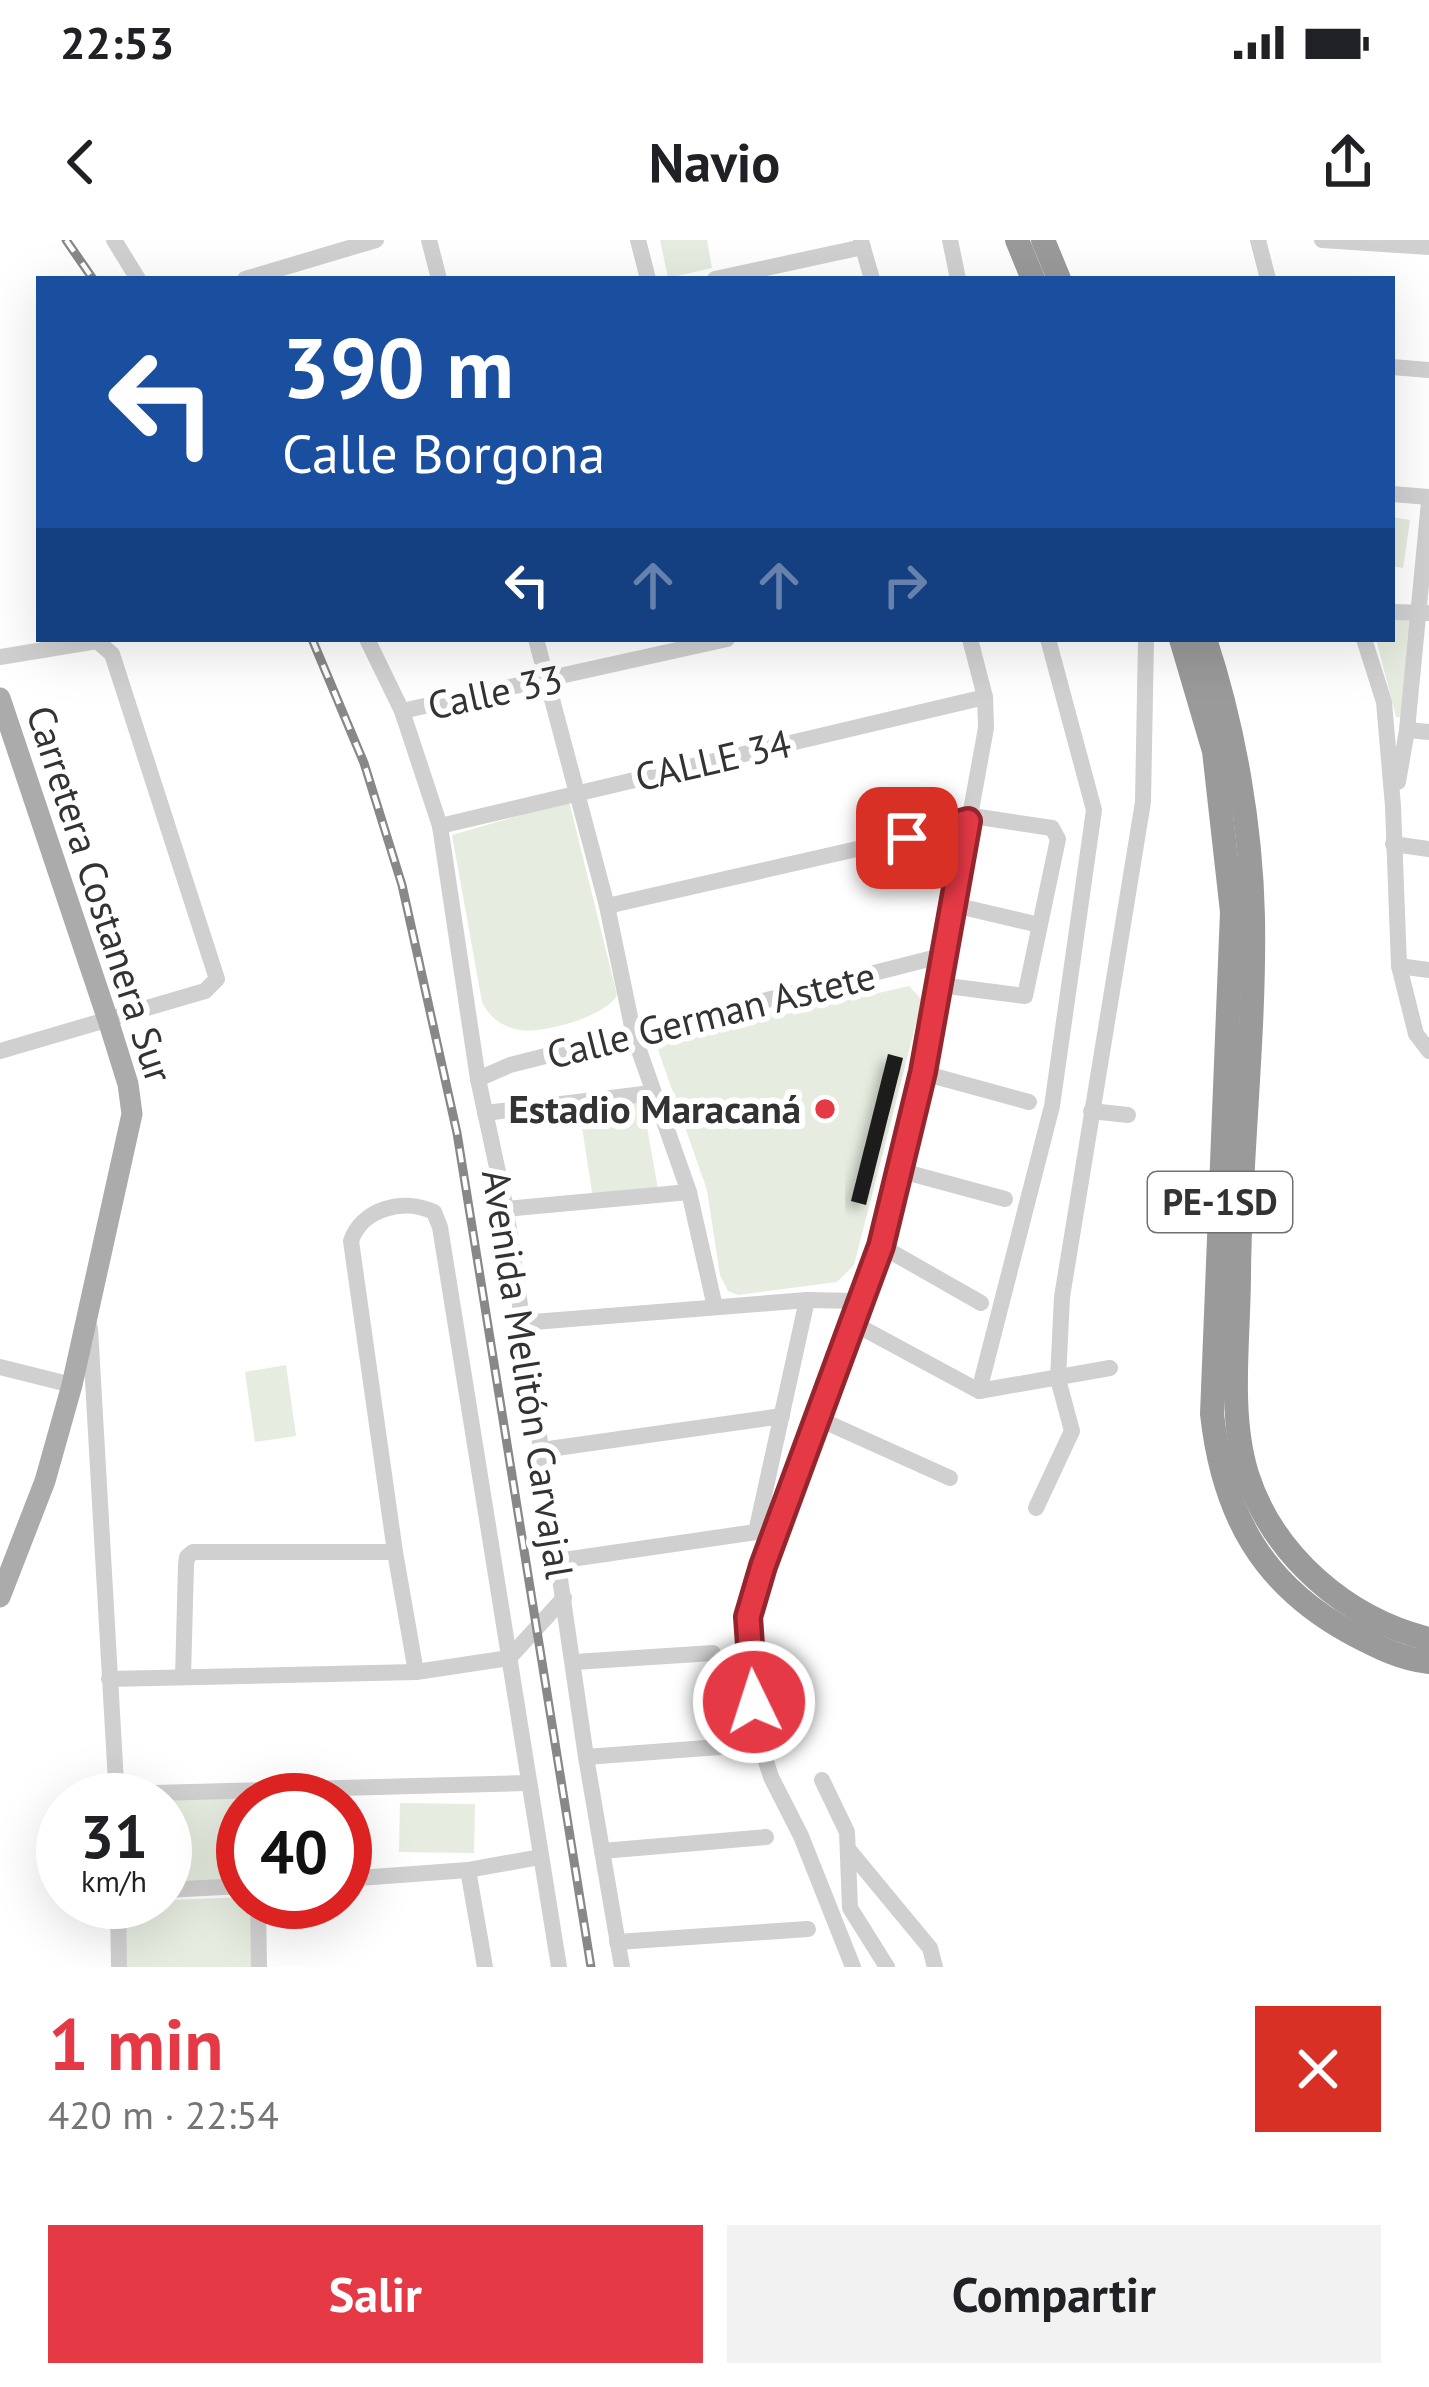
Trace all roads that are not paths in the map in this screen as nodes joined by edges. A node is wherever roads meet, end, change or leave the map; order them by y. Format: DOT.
graph roads {
  1 [pos="114,240"];
  2 [pos="376,240"];
  3 [pos="429,240"];
  4 [pos="638,240"];
  5 [pos="950,240"];
  6 [pos="1017,240"];
  7 [pos="1042,240"];
  8 [pos="1258,240"];
  9 [pos="1322,240"];
  10 [pos="862,243"];
  11 [pos="1429,247"];
  12 [pos="136,276"];
  13 [pos="255,276"];
  14 [pos="439,276"];
  15 [pos="647,276"];
  16 [pos="727,276"];
  17 [pos="871,276"];
  18 [pos="957,276"];
  19 [pos="1032,276"];
  20 [pos="1058,276"];
  21 [pos="1267,276"];
  22 [pos="1395,367"];
  23 [pos="1429,370"];
  24 [pos="1395,494"];
  25 [pos="1429,500"];
  26 [pos="1424,613"];
  27 [pos="86,642"];
  28 [pos="102,642"];
  29 [pos="369,642"];
  30 [pos="537,642"];
  31 [pos="714,642"];
  32 [pos="971,642"];
  33 [pos="1049,642"];
  34 [pos="1146,642"];
  35 [pos="1182,642"];
  36 [pos="1205,642"];
  37 [pos="1365,642"];
  38 [pos="0,657"];
  39 [pos="548,681"];
  40 [pos="985,697"];
  41 [pos="0,698"];
  42 [pos="402,711"];
  43 [pos="1407,730"];
  44 [pos="1429,732"];
  45 [pos="576,792"];
  46 [pos="1393,806"];
  47 [pos="968,821"];
  48 [pos="440,826"];
  49 [pos="1393,844"];
  50 [pos="1429,849"];
  51 [pos="953,905"];
  52 [pos="607,906"];
  53 [pos="1039,926"];
  54 [pos="945,955"];
  55 [pos="1400,967"];
  56 [pos="1429,970"];
  57 [pos="940,985"];
  58 [pos="107,1020"];
  59 [pos="634,1036"];
  60 [pos="0,1051"];
  61 [pos="1429,1051"];
  62 [pos="923,1072"];
  63 [pos="478,1079"];
  64 [pos="652,1093"];
  65 [pos="1029,1102"];
  66 [pos="1091,1111"];
  67 [pos="485,1113"];
  68 [pos="1128,1115"];
  69 [pos="898,1170"];
  70 [pos="688,1192"];
  71 [pos="1005,1199"];
  72 [pos="506,1209"];
  73 [pos="881,1246"];
  74 [pos="808,1300"];
  75 [pos="858,1301"];
  76 [pos="89,1303"];
  77 [pos="981,1303"];
  78 [pos="715,1307"];
  79 [pos="521,1323"];
  80 [pos="853,1323"];
  81 [pos="1110,1368"];
  82 [pos="1,1371"];
  83 [pos="1058,1379"];
  84 [pos="72,1385"];
  85 [pos="979,1391"];
  86 [pos="782,1416"];
  87 [pos="819,1419"];
  88 [pos="542,1450"];
  89 [pos="950,1478"];
  90 [pos="1036,1508"];
  91 [pos="394,1552"];
  92 [pos="557,1561"];
  93 [pos="0,1598"];
  94 [pos="563,1598"];
  95 [pos="1429,1639"];
  96 [pos="713,1653"];
  97 [pos="509,1658"];
  98 [pos="575,1662"];
  99 [pos="1429,1662"];
  100 [pos="416,1672"];
  101 [pos="183,1677"];
  102 [pos="109,1679"];
  103 [pos="733,1746"];
  104 [pos="586,1757"];
  105 [pos="115,1773"];
  106 [pos="823,1780"];
  107 [pos="527,1783"];
  108 [pos="372,1790"];
  109 [pos="766,1837"];
  110 [pos="848,1849"];
  111 [pos="602,1851"];
  112 [pos="539,1857"];
  113 [pos="468,1870"];
  114 [pos="372,1877"];
  115 [pos="118,1929"];
  116 [pos="258,1929"];
  117 [pos="808,1929"];
  118 [pos="617,1942"];
  119 [pos="119,1967"];
  120 [pos="259,1967"];
  121 [pos="475,1967"];
  122 [pos="485,1967"];
  123 [pos="559,1967"];
  124 [pos="622,1967"];
  125 [pos="853,1967"];
  126 [pos="887,1967"];
  127 [pos="935,1967"];
  1 -- 12 [label="street"];
  2 -- 13 [label="street"];
  3 -- 14 [label="street"];
  4 -- 15 [label="street"];
  5 -- 18 [label="street"];
  6 -- 19 [label="highway"];
  7 -- 20 [label="highway"];
  8 -- 21 [label="street"];
  9 -- 11 [label="street"];
  10 -- 16 [label="street"];
  10 -- 17 [label="street"];
  22 -- 23 [label="street"];
  24 -- 25 [label="street"];
  25 -- 26 [label="street"];
  26 -- 43 [label="street"];
  27 -- 38 [label="street"];
  28 -- 58 [label="street"];
  29 -- 42 [label="street, Avenida Melitón Carvajal"];
  30 -- 39 [label="street"];
  31 -- 39 [label="street, Calle 33"];
  32 -- 40 [label="street"];
  33 -- 85 [label="street"];
  34 -- 66 [label="street"];
  35 -- 99 [label="highway, PE-1SD"];
  36 -- 95 [label="highway, PE-1SD"];
  37 -- 46 [label="street"];
  39 -- 42 [label="street, Calle 33"];
  39 -- 45 [label="street"];
  40 -- 45 [label="street, CALLE 34"];
  40 -- 47 [label="street"];
  41 -- 58 [label="main road, Carretera Costanera Sur"];
  42 -- 48 [label="street, Avenida Melitón Carvajal"];
  43 -- 44 [label="street"];
  43 -- 46 [label="street"];
  45 -- 48 [label="street, CALLE 34"];
  45 -- 52 [label="street"];
  46 -- 49 [label="street"];
  47 -- 51 [label="street"];
  47 -- 52 [label="street"];
  47 -- 53 [label="street"];
  48 -- 63 [label="street, Avenida Melitón Carvajal"];
  49 -- 50 [label="street"];
  49 -- 55 [label="street"];
  51 -- 53 [label="street"];
  51 -- 54 [label="street"];
  52 -- 59 [label="street"];
  53 -- 57 [label="street"];
  54 -- 57 [label="street"];
  54 -- 59 [label="street, Calle German Astete"];
  55 -- 56 [label="street"];
  55 -- 61 [label="street"];
  57 -- 62 [label="street"];
  58 -- 60 [label="street"];
  58 -- 76 [label="main road, Carretera Costanera Sur"];
  59 -- 63 [label="street, Calle German Astete"];
  59 -- 64 [label="street"];
  62 -- 65 [label="street"];
  62 -- 69 [label="street"];
  63 -- 67 [label="street, Avenida Melitón Carvajal"];
  64 -- 67 [label="street"];
  64 -- 70 [label="street"];
  66 -- 68 [label="street"];
  66 -- 83 [label="street"];
  67 -- 72 [label="street, Avenida Melitón Carvajal"];
  69 -- 71 [label="street"];
  69 -- 73 [label="street"];
  70 -- 72 [label="street"];
  70 -- 78 [label="street"];
  72 -- 79 [label="street, Avenida Melitón Carvajal"];
  73 -- 75 [label="street"];
  73 -- 77 [label="street"];
  74 -- 75 [label="street"];
  74 -- 78 [label="street"];
  74 -- 86 [label="street"];
  75 -- 80 [label="street"];
  76 -- 84 [label="main road, Carretera Costanera Sur"];
  76 -- 102 [label="street"];
  78 -- 79 [label="street"];
  79 -- 88 [label="street, Avenida Melitón Carvajal"];
  80 -- 85 [label="street"];
  80 -- 87 [label="street"];
  81 -- 83 [label="street"];
  82 -- 84 [label="street"];
  83 -- 85 [label="street"];
  83 -- 90 [label="street"];
  84 -- 93 [label="main road, Carretera Costanera Sur"];
  86 -- 88 [label="street"];
  86 -- 92 [label="street"];
  87 -- 89 [label="street"];
  87 -- 125 [label="street"];
  88 -- 92 [label="street, Avenida Melitón Carvajal"];
  91 -- 97 [label="street"];
  91 -- 100 [label="street"];
  91 -- 101 [label="street"];
  92 -- 94 [label="street, Avenida Melitón Carvajal"];
  94 -- 97 [label="street, Avenida Melitón Carvajal"];
  94 -- 98 [label="street, Avenida Melitón Carvajal"];
  96 -- 98 [label="street"];
  97 -- 100 [label="street"];
  97 -- 107 [label="street"];
  98 -- 104 [label="street, Avenida Melitón Carvajal"];
  100 -- 101 [label="street"];
  101 -- 102 [label="street"];
  102 -- 105 [label="street"];
  103 -- 104 [label="street"];
  104 -- 111 [label="street, Avenida Melitón Carvajal"];
  106 -- 110 [label="street"];
  107 -- 108 [label="street"];
  107 -- 112 [label="street"];
  109 -- 111 [label="street"];
  110 -- 126 [label="street"];
  110 -- 127 [label="street"];
  111 -- 118 [label="street, Avenida Melitón Carvajal"];
  112 -- 113 [label="street"];
  112 -- 123 [label="street"];
  113 -- 114 [label="street"];
  113 -- 122 [label="street"];
  115 -- 119 [label="street"];
  116 -- 120 [label="street"];
  117 -- 118 [label="street"];
  118 -- 124 [label="street, Avenida Melitón Carvajal"];
  121 -- 122 [label="street"];
}
